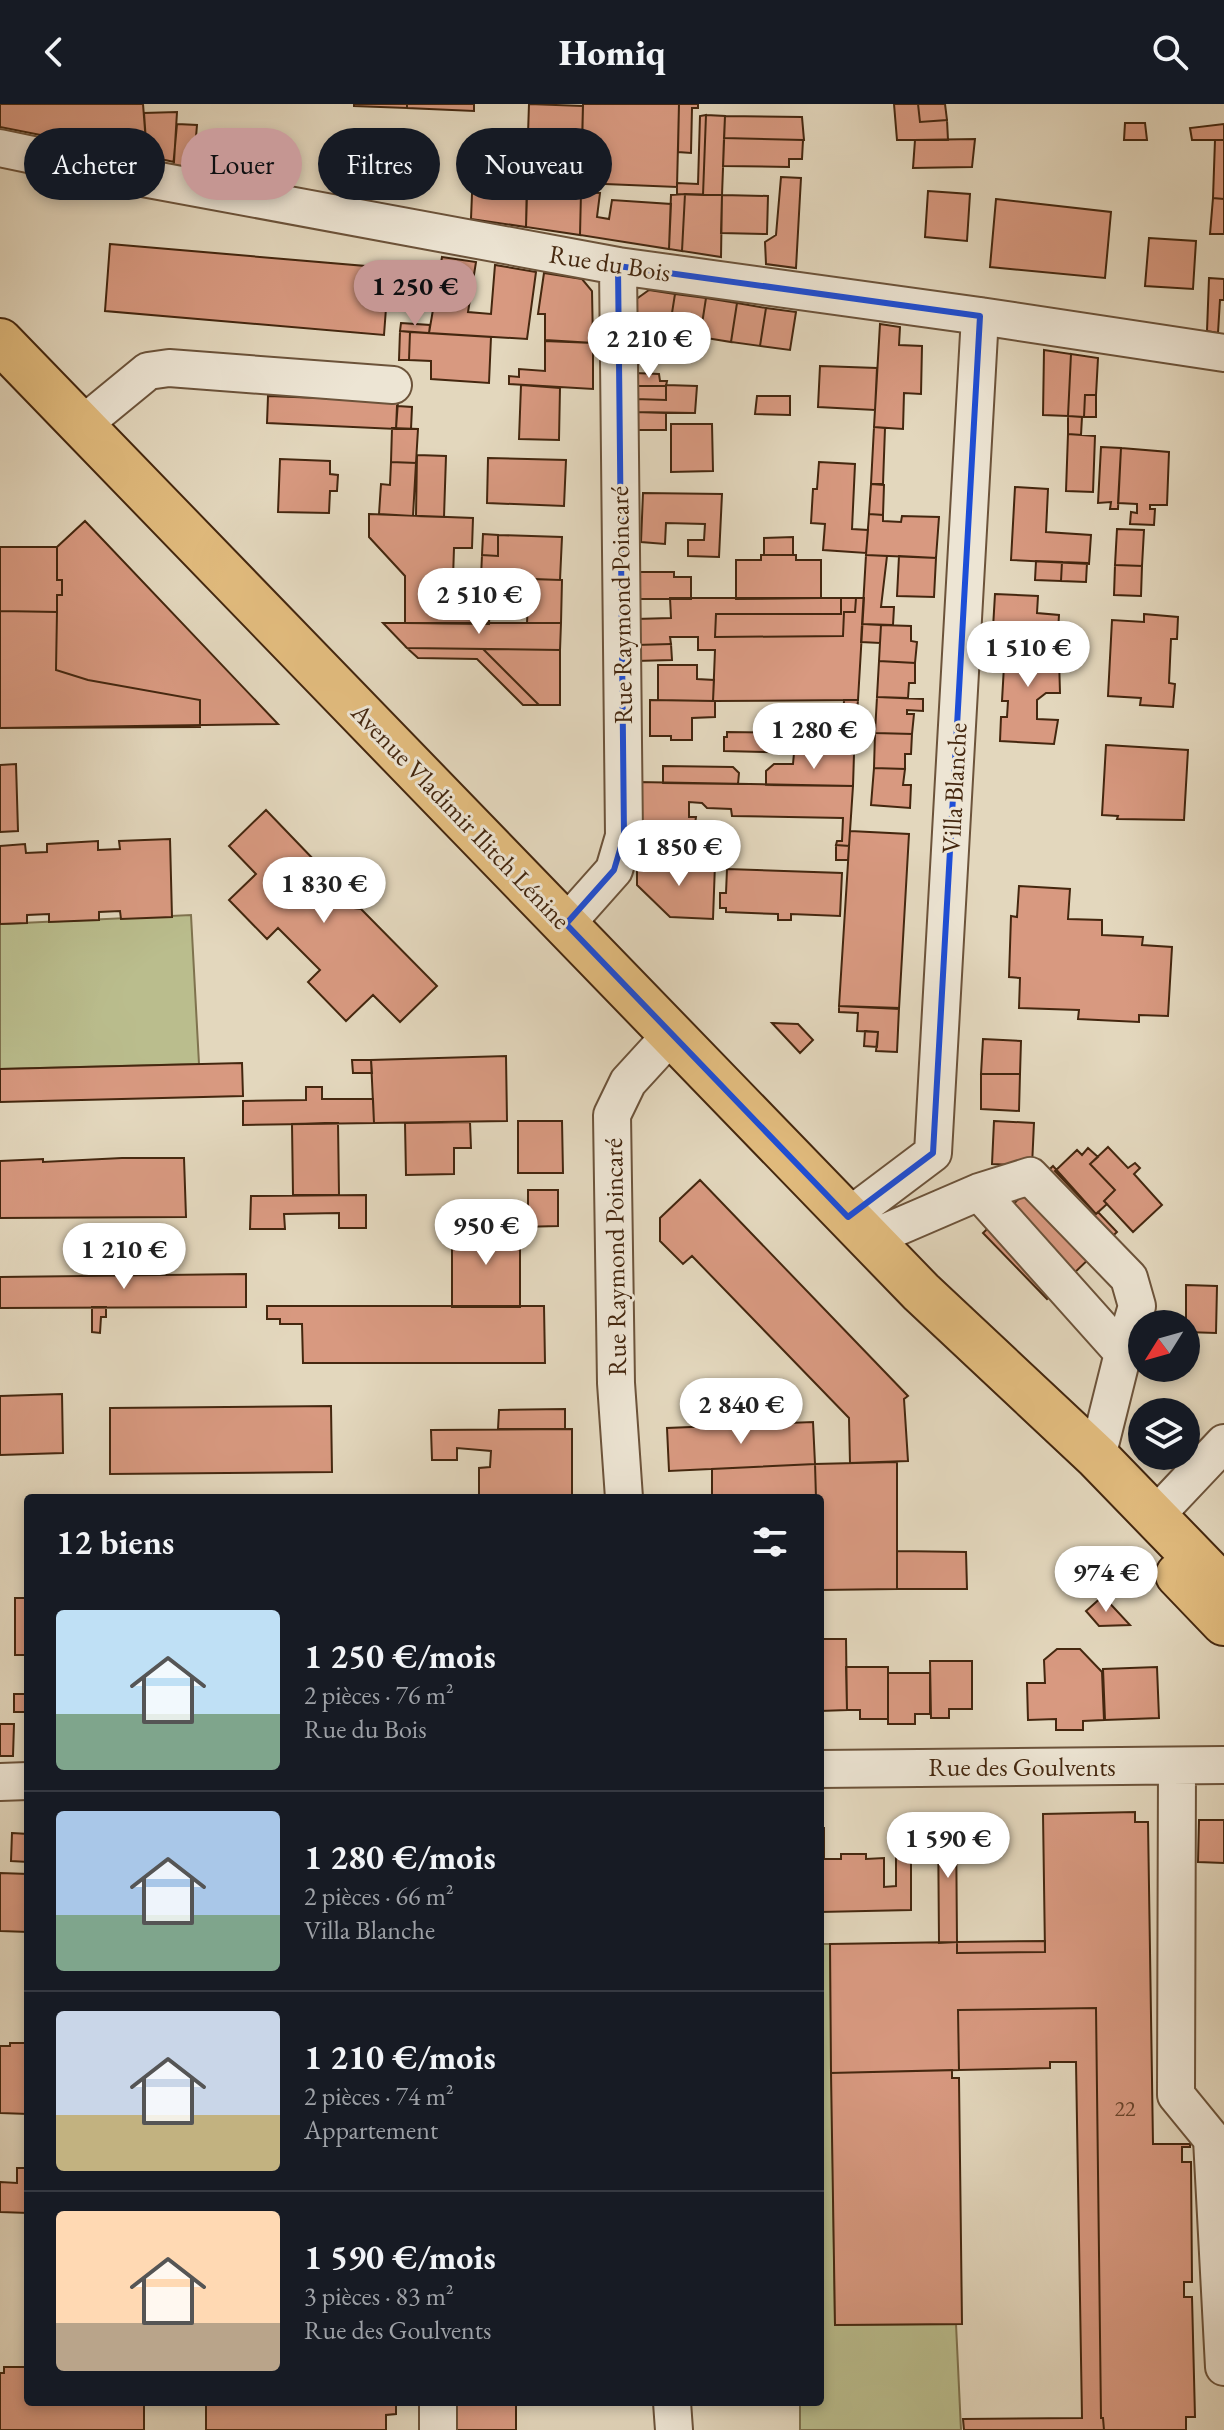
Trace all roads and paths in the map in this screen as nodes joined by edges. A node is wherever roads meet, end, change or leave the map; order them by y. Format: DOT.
graph roads {
  1 [pos="0,148"];
  2 [pos="618,266"];
  3 [pos="980,316"];
  4 [pos="0,341"];
  5 [pos="1224,353"];
  6 [pos="393,385"];
  7 [pos="81,426"];
  8 [pos="566,924"];
  9 [pos="671,1035"];
  10 [pos="979,1192"];
  11 [pos="859,1228"];
  12 [pos="921,1292"];
  13 [pos="1123,1353"];
  14 [pos="1224,1443"];
  15 [pos="1097,1457"];
  16 [pos="624,1494"];
  17 [pos="1155,1516"];
  18 [pos="1221,1580"];
  19 [pos="1224,1623"];
  20 [pos="1224,1765"];
  21 [pos="1177,1766"];
  22 [pos="824,1769"];
  23 [pos="24,1781"];
  24 [pos="0,1782"];
  25 [pos="1224,2367"];
  26 [pos="438,2406"];
  27 [pos="672,2406"];
  28 [pos="438,2430"];
  29 [pos="674,2430"];
  1 -- 2 [label="street, Rue du Bois"];
  2 -- 3 [label="street, Rue du Bois"];
  2 -- 8 [label="street, Rue Raymond Poincaré"];
  3 -- 5 [label="street, Rue du Bois"];
  3 -- 11 [label="street, Villa Blanche"];
  4 -- 7 [label="main road, Avenue Vladimir Ilitch Lénine"];
  6 -- 7 [label="street"];
  7 -- 8 [label="main road, Avenue Vladimir Ilitch Lénine"];
  8 -- 9 [label="main road, Avenue Vladimir Ilitch Lénine"];
  9 -- 11 [label="main road, Avenue Vladimir Ilitch Lénine"];
  9 -- 16 [label="street, Rue Raymond Poincaré"];
  10 -- 11 [label="street"];
  10 -- 13 [label="street"];
  10 -- 13 [label="street"];
  11 -- 12 [label="main road, Avenue Vladimir Ilitch Lénine"];
  12 -- 15 [label="main road, Avenue Vladimir Ilitch Lénine"];
  12 -- 19 [label="main road, Avenue Vladimir Ilitch Lénine"];
  13 -- 15 [label="street"];
  14 -- 17 [label="street"];
  15 -- 17 [label="main road, Avenue Vladimir Ilitch Lénine"];
  17 -- 18 [label="main road, Avenue Vladimir Ilitch Lénine"];
  20 -- 21 [label="street, Rue des Goulvents"];
  21 -- 22 [label="street, Rue des Goulvents"];
  21 -- 25 [label="street"];
  23 -- 24 [label="street"];
  26 -- 28 [label="street"];
  27 -- 29 [label="street"];
}
